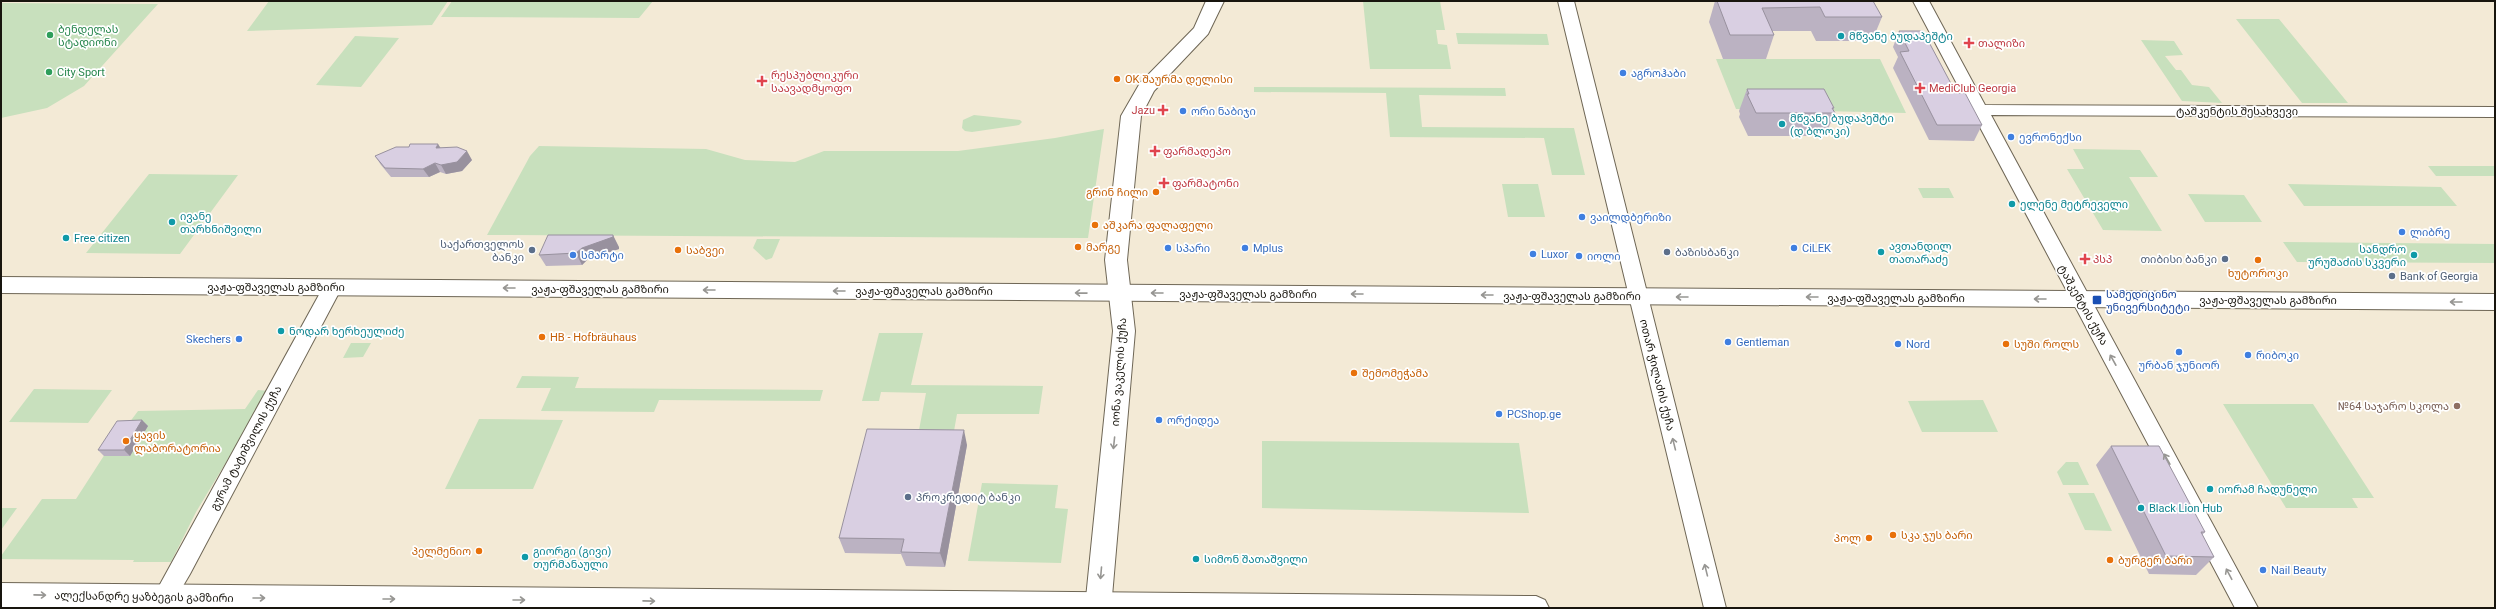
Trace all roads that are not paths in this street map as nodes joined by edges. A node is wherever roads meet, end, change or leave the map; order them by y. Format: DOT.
graph roads {
  1 [pos="1215,1"];
  2 [pos="1566,1"];
  3 [pos="1920,1"];
  4 [pos="1979,110"];
  5 [pos="2495,112"];
  6 [pos="1,285"];
  7 [pos="333,287"];
  8 [pos="1120,293"];
  9 [pos="1638,296"];
  10 [pos="2079,299"];
  11 [pos="2495,302"];
  12 [pos="1,595"];
  13 [pos="161,603"];
  14 [pos="1098,607"];
  15 [pos="1536,608"];
  16 [pos="1715,608"];
  17 [pos="2247,608"];
  1 -- 8 [label="main road, იონა ვაკელის ქუჩა"];
  2 -- 9 [label="street, ოთარ ჭილაძის ქუჩა"];
  3 -- 4 [label="street, ტაშკენტის ქუჩა"];
  4 -- 5 [label="street, ტაშკენტის შესახვევი"];
  4 -- 10 [label="street, ტაშკენტის ქუჩა"];
  6 -- 7 [label="main road, ვაჟა-ფშაველას გამზირი"];
  8 -- 7 [label="main road, ვაჟა-ფშაველას გამზირი, one-way"];
  7 -- 13 [label="street, გურამ ტატიშვილის ქუჩა"];
  9 -- 8 [label="main road, ვაჟა-ფშაველას გამზირი, one-way"];
  8 -- 14 [label="main road, იონა ვაკელის ქუჩა, one-way"];
  10 -- 9 [label="main road, ვაჟა-ფშაველას გამზირი, one-way"];
  16 -- 9 [label="street, ოთარ ჭილაძის ქუჩა, one-way"];
  11 -- 10 [label="main road, ვაჟა-ფშაველას გამზირი, one-way"];
  17 -- 10 [label="street, ტაშკენტის ქუჩა, one-way"];
  12 -- 13 [label="main road, ალექსანდრე ყაზბეგის გამზირი, one-way"];
  13 -- 14 [label="main road, ალექსანდრე ყაზბეგის გამზირი, one-way"];
  14 -- 15 [label="main road, ალექსანდრე ყაზბეგის გამზირი"];
}
